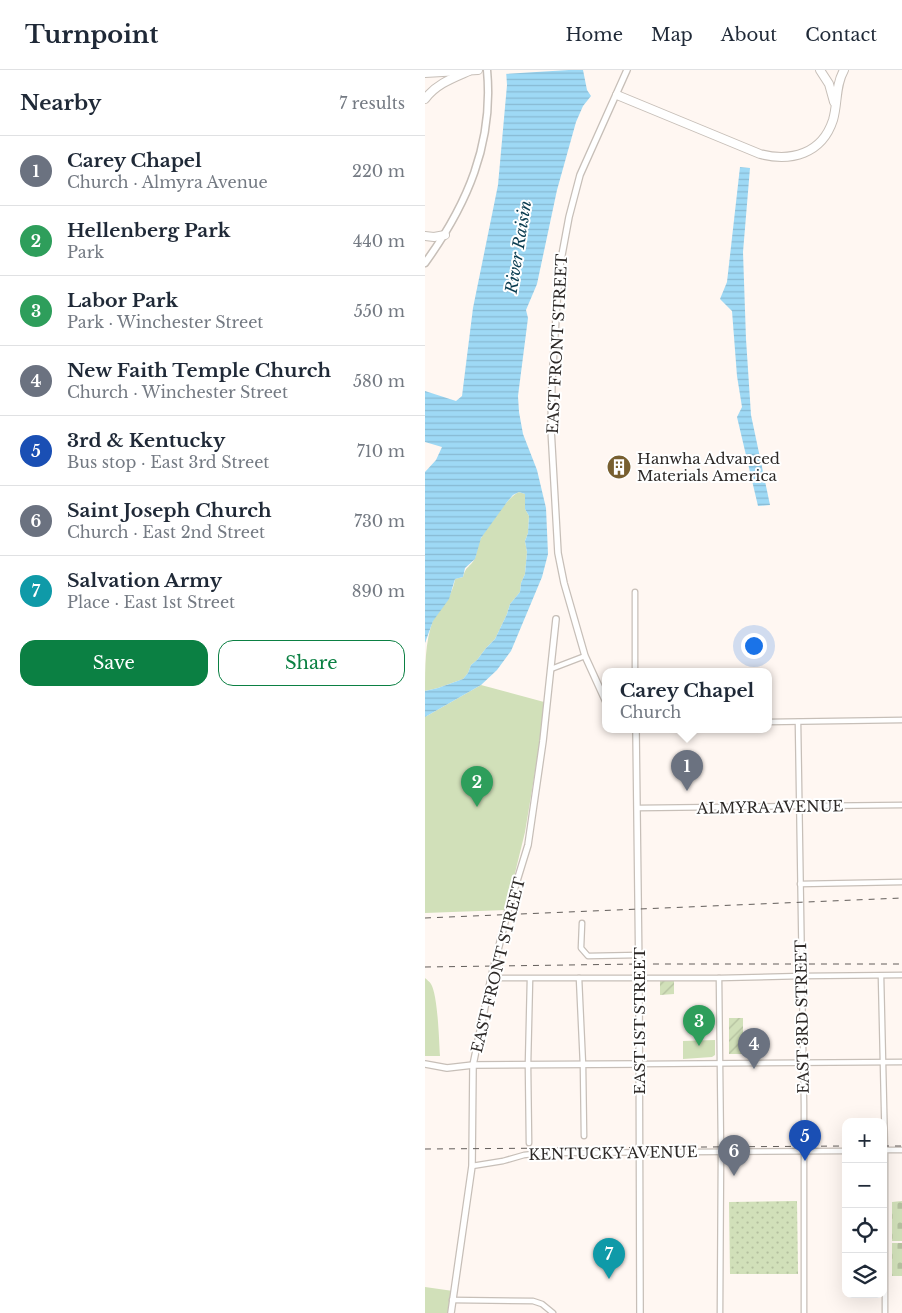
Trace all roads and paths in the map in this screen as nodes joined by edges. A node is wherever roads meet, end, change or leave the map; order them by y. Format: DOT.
graph roads {
  1 [pos="469,70"];
  2 [pos="478,70"];
  3 [pos="487,70"];
  4 [pos="627,70"];
  5 [pos="820,70"];
  6 [pos="844,70"];
  7 [pos="425,73"];
  8 [pos="617,95"];
  9 [pos="425,99"];
  10 [pos="835,107"];
  11 [pos="445,235"];
  12 [pos="425,236"];
  13 [pos="425,263"];
  14 [pos="635,592"];
  15 [pos="556,619"];
  16 [pos="585,656"];
  17 [pos="635,668"];
  18 [pos="551,669"];
  19 [pos="602,693"];
  20 [pos="902,720"];
  21 [pos="772,722"];
  22 [pos="798,722"];
  23 [pos="636,733"];
  24 [pos="902,805"];
  25 [pos="800,806"];
  26 [pos="638,808"];
  27 [pos="902,882"];
  28 [pos="800,884"];
  29 [pos="582,923"];
  30 [pos="639,955"];
  31 [pos="902,975"];
  32 [pos="802,976"];
  33 [pos="881,976"];
  34 [pos="491,978"];
  35 [pos="579,978"];
  36 [pos="639,978"];
  37 [pos="719,978"];
  38 [pos="530,979"];
  39 [pos="720,1062"];
  40 [pos="803,1062"];
  41 [pos="883,1062"];
  42 [pos="902,1062"];
  43 [pos="639,1064"];
  44 [pos="426,1065"];
  45 [pos="473,1065"];
  46 [pos="528,1065"];
  47 [pos="583,1065"];
  48 [pos="884,1118"];
  49 [pos="584,1136"];
  50 [pos="529,1144"];
  51 [pos="887,1150"];
  52 [pos="902,1150"];
  53 [pos="721,1151"];
  54 [pos="803,1151"];
  55 [pos="842,1151"];
  56 [pos="639,1152"];
  57 [pos="884,1163"];
  58 [pos="472,1166"];
  59 [pos="452,1300"];
  60 [pos="451,1313"];
  61 [pos="553,1313"];
  62 [pos="640,1313"];
  63 [pos="720,1313"];
  64 [pos="804,1313"];
  65 [pos="885,1313"];
  1 -- 2 [label="highway"];
  1 -- 7 [label="highway"];
  1 -- 9 [label="highway"];
  3 -- 11 [label="main road"];
  4 -- 8 [label="street, EAST FRONT STREET"];
  5 -- 10 [label="highway"];
  6 -- 10 [label="highway"];
  8 -- 10 [label="highway"];
  8 -- 16 [label="street, EAST FRONT STREET"];
  11 -- 12 [label="highway"];
  11 -- 13 [label="main road"];
  14 -- 17 [label="street"];
  15 -- 18 [label="street, EAST FRONT STREET"];
  16 -- 18 [label="street"];
  16 -- 19 [label="street, EAST FRONT STREET"];
  18 -- 34 [label="street, EAST FRONT STREET"];
  20 -- 22 [label="street"];
  21 -- 22 [label="street"];
  22 -- 25 [label="street, EAST 3RD STREET"];
  23 -- 26 [label="street, EAST 1ST STREET"];
  24 -- 25 [label="street, ALMYRA AVENUE"];
  25 -- 26 [label="street, ALMYRA AVENUE"];
  25 -- 28 [label="street, EAST 3RD STREET"];
  26 -- 30 [label="street, EAST 1ST STREET"];
  27 -- 28 [label="street"];
  28 -- 32 [label="street, EAST 3RD STREET"];
  29 -- 30 [label="street"];
  30 -- 36 [label="street, EAST 1ST STREET"];
  31 -- 33 [label="street"];
  32 -- 33 [label="street"];
  32 -- 37 [label="street"];
  32 -- 40 [label="street, EAST 3RD STREET"];
  33 -- 41 [label="street"];
  34 -- 38 [label="street"];
  34 -- 45 [label="street, EAST FRONT STREET"];
  35 -- 36 [label="street"];
  35 -- 38 [label="street"];
  35 -- 47 [label="street"];
  36 -- 37 [label="street"];
  36 -- 43 [label="street, EAST 1ST STREET"];
  37 -- 39 [label="street"];
  38 -- 46 [label="street"];
  39 -- 40 [label="street"];
  39 -- 43 [label="street"];
  39 -- 53 [label="street"];
  40 -- 41 [label="street"];
  40 -- 54 [label="street, EAST 3RD STREET"];
  41 -- 42 [label="street"];
  41 -- 48 [label="street"];
  43 -- 47 [label="street"];
  43 -- 56 [label="street, EAST 1ST STREET"];
  44 -- 45 [label="street"];
  45 -- 46 [label="street"];
  45 -- 58 [label="street, EAST FRONT STREET"];
  46 -- 47 [label="street"];
  46 -- 50 [label="street"];
  47 -- 49 [label="street"];
  51 -- 52 [label="street"];
  53 -- 54 [label="street, KENTUCKY AVENUE"];
  53 -- 56 [label="street, KENTUCKY AVENUE"];
  53 -- 63 [label="street"];
  54 -- 55 [label="street, KENTUCKY AVENUE"];
  54 -- 64 [label="street, EAST 3RD STREET"];
  56 -- 58 [label="street, KENTUCKY AVENUE"];
  56 -- 62 [label="street, EAST 1ST STREET"];
  57 -- 65 [label="street"];
  58 -- 59 [label="street, EAST FRONT STREET"];
  59 -- 60 [label="street, EAST FRONT STREET"];
  59 -- 61 [label="street"];
}
